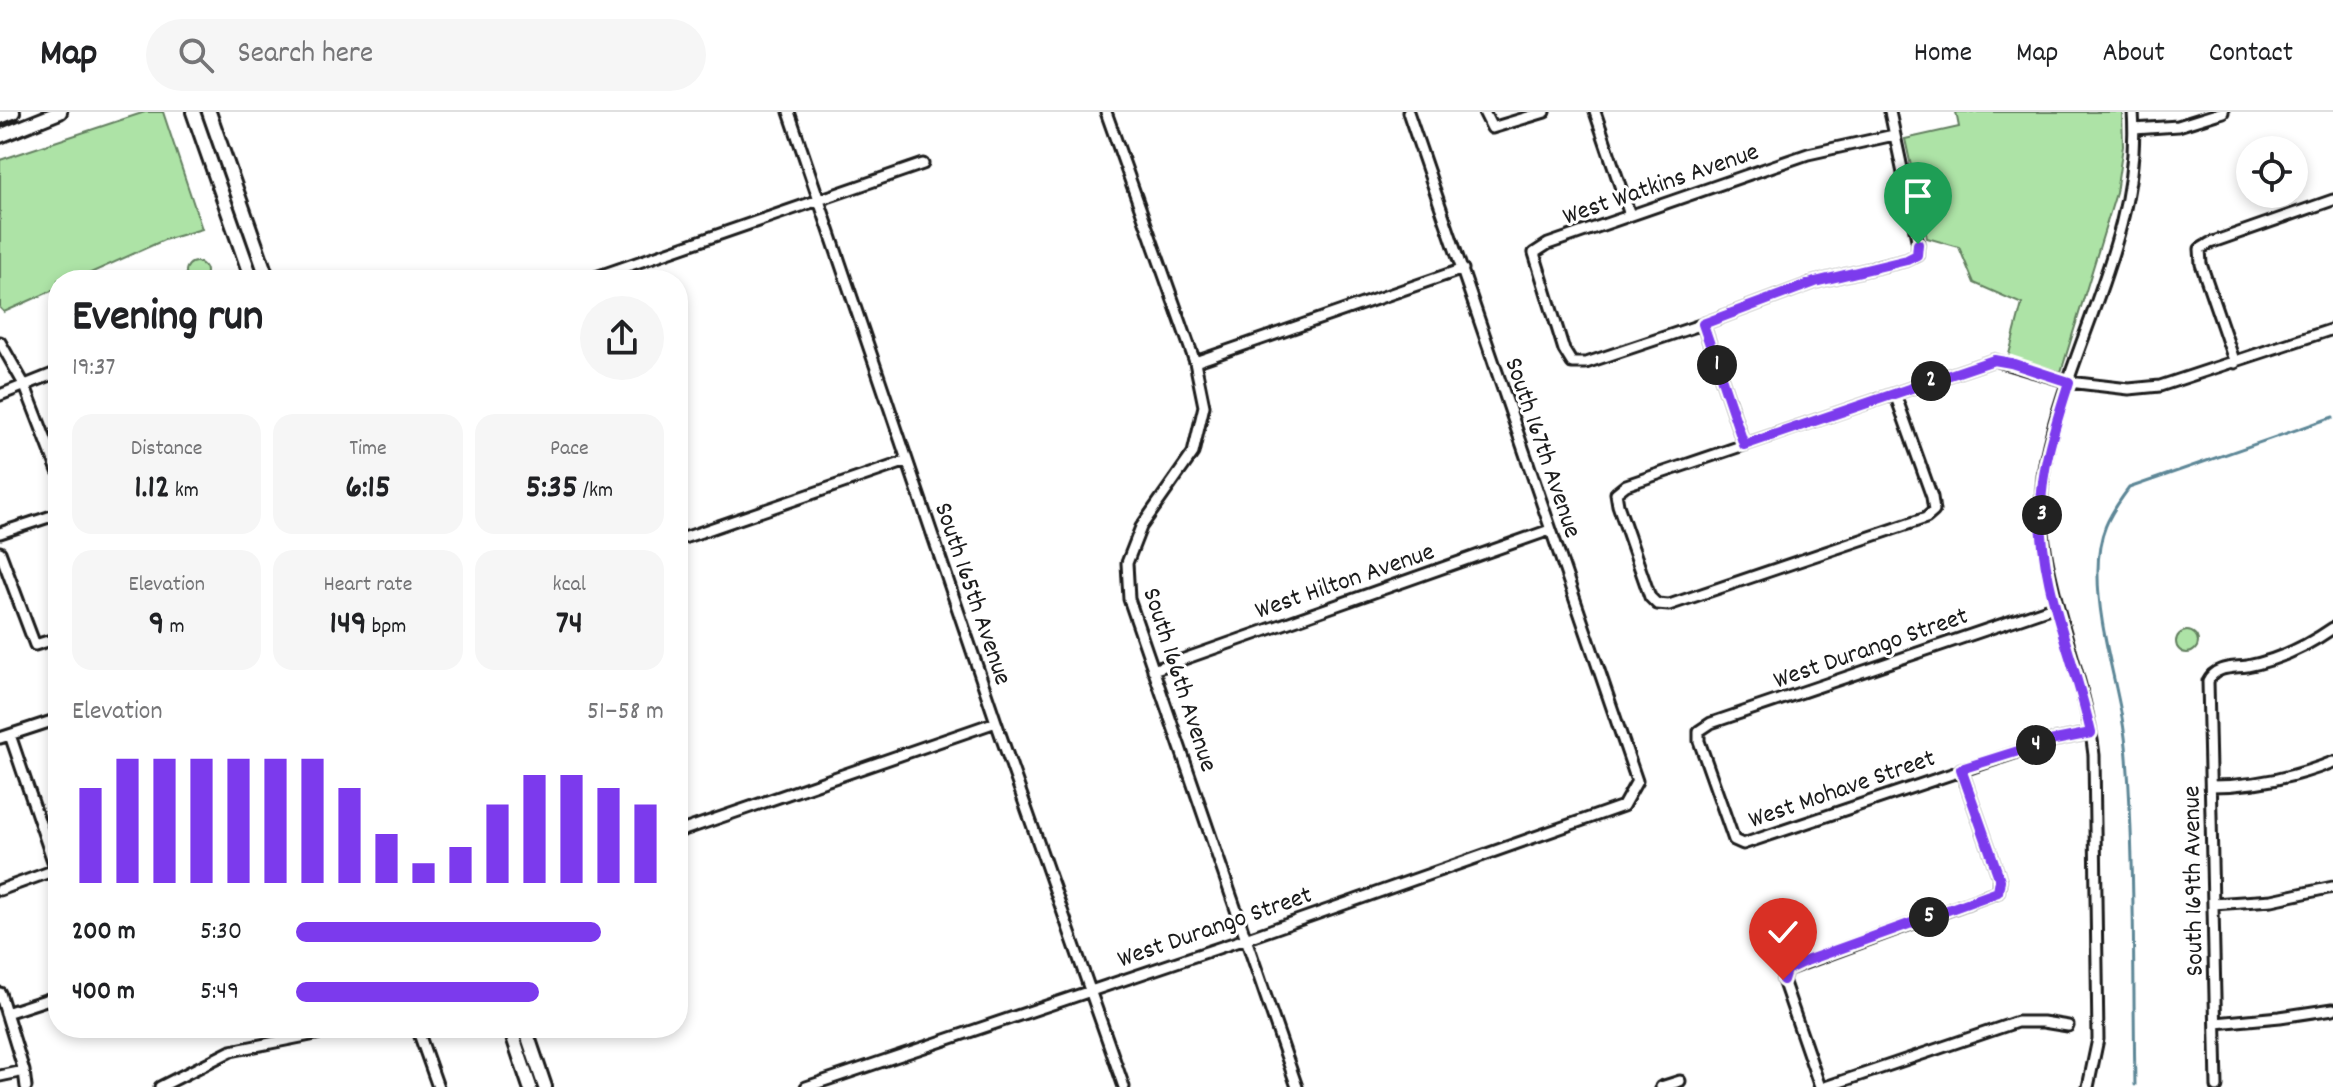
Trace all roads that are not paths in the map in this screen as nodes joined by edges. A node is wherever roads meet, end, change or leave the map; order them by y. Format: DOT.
graph roads {
  1 [pos="13,112"];
  2 [pos="60,112"];
  3 [pos="193,112"];
  4 [pos="209,112"];
  5 [pos="789,112"];
  6 [pos="1106,112"];
  7 [pos="1408,112"];
  8 [pos="1484,112"];
  9 [pos="1545,112"];
  10 [pos="1595,112"];
  11 [pos="1890,112"];
  12 [pos="2133,112"];
  13 [pos="2223,112"];
  14 [pos="0,117"];
  15 [pos="2134,129"];
  16 [pos="1894,135"];
  17 [pos="0,136"];
  18 [pos="923,164"];
  19 [pos="820,200"];
  20 [pos="2333,200"];
  21 [pos="1630,215"];
  22 [pos="1463,269"];
  23 [pos="248,270"];
  24 [pos="264,270"];
  25 [pos="616,270"];
  26 [pos="1703,324"];
  27 [pos="2333,329"];
  28 [pos="0,342"];
  29 [pos="1195,362"];
  30 [pos="2235,363"];
  31 [pos="48,376"];
  32 [pos="2069,382"];
  33 [pos="25,386"];
  34 [pos="1895,394"];
  35 [pos="0,395"];
  36 [pos="48,445"];
  37 [pos="1744,445"];
  38 [pos="907,461"];
  39 [pos="48,517"];
  40 [pos="1550,530"];
  41 [pos="0,533"];
  42 [pos="688,537"];
  43 [pos="0,552"];
  44 [pos="2056,606"];
  45 [pos="2333,628"];
  46 [pos="48,641"];
  47 [pos="1153,670"];
  48 [pos="48,722"];
  49 [pos="996,722"];
  50 [pos="2091,733"];
  51 [pos="5,737"];
  52 [pos="2333,762"];
  53 [pos="1961,769"];
  54 [pos="2211,786"];
  55 [pos="1631,795"];
  56 [pos="688,829"];
  57 [pos="1743,844"];
  58 [pos="48,846"];
  59 [pos="48,872"];
  60 [pos="2333,887"];
  61 [pos="0,890"];
  62 [pos="2213,904"];
  63 [pos="1245,939"];
  64 [pos="1090,989"];
  65 [pos="0,993"];
  66 [pos="48,999"];
  67 [pos="2333,1009"];
  68 [pos="6,1013"];
  69 [pos="2216,1023"];
  70 [pos="2068,1026"];
  71 [pos="290,1038"];
  72 [pos="421,1038"];
  73 [pos="513,1038"];
  74 [pos="528,1038"];
  75 [pos="284,1039"];
  76 [pos="24,1071"];
  77 [pos="0,1076"];
  78 [pos="1680,1081"];
  79 [pos="26,1087"];
  80 [pos="160,1087"];
  81 [pos="438,1087"];
  82 [pos="530,1087"];
  83 [pos="545,1087"];
  84 [pos="806,1087"];
  85 [pos="1124,1087"];
  86 [pos="1297,1087"];
  87 [pos="1661,1087"];
  88 [pos="1822,1087"];
  89 [pos="2088,1087"];
  90 [pos="2217,1087"];
  1 -- 14 [label="main road"];
  2 -- 17 [label="main road"];
  3 -- 23 [label="main road"];
  4 -- 24 [label="main road"];
  5 -- 19 [label="street, South 165th Avenue"];
  6 -- 29 [label="street, South 166th Avenue"];
  7 -- 22 [label="street, South 167th Avenue"];
  8 -- 9 [label="street"];
  10 -- 21 [label="street"];
  11 -- 16 [label="street"];
  12 -- 15 [label="street"];
  13 -- 15 [label="street"];
  15 -- 32 [label="street"];
  16 -- 21 [label="street, West Watkins Avenue"];
  16 -- 26 [label="street"];
  18 -- 19 [label="street"];
  19 -- 25 [label="street"];
  19 -- 38 [label="street, South 165th Avenue"];
  20 -- 30 [label="street"];
  21 -- 26 [label="street, West Watkins Avenue"];
  22 -- 29 [label="street"];
  22 -- 40 [label="street, South 167th Avenue"];
  26 -- 37 [label="street"];
  27 -- 30 [label="street"];
  28 -- 33 [label="street"];
  29 -- 47 [label="street, South 166th Avenue"];
  30 -- 32 [label="street"];
  31 -- 33 [label="street"];
  32 -- 34 [label="street"];
  32 -- 44 [label="street"];
  33 -- 35 [label="street"];
  33 -- 36 [label="street"];
  34 -- 37 [label="street"];
  34 -- 37 [label="street"];
  38 -- 42 [label="street"];
  38 -- 49 [label="street, South 165th Avenue"];
  39 -- 41 [label="street"];
  40 -- 47 [label="street, West Hilton Avenue"];
  40 -- 55 [label="street, South 167th Avenue"];
  43 -- 46 [label="street"];
  44 -- 50 [label="street"];
  44 -- 57 [label="street, West Durango Street"];
  45 -- 54 [label="street, South 169th Avenue"];
  47 -- 63 [label="street, South 166th Avenue"];
  48 -- 51 [label="street"];
  49 -- 56 [label="street"];
  49 -- 64 [label="street, South 165th Avenue"];
  50 -- 53 [label="street, West Mohave Street"];
  50 -- 89 [label="street"];
  51 -- 58 [label="street"];
  52 -- 54 [label="street"];
  53 -- 57 [label="street, West Mohave Street"];
  53 -- 88 [label="street"];
  54 -- 62 [label="street, South 169th Avenue"];
  55 -- 63 [label="street, West Durango Street"];
  59 -- 61 [label="street"];
  60 -- 62 [label="street"];
  62 -- 69 [label="street, South 169th Avenue"];
  63 -- 64 [label="street, West Durango Street"];
  63 -- 86 [label="street, South 166th Avenue"];
  64 -- 84 [label="street, West Durango Street"];
  64 -- 85 [label="street, South 165th Avenue"];
  65 -- 68 [label="street"];
  66 -- 68 [label="street"];
  67 -- 69 [label="street"];
  68 -- 76 [label="street"];
  69 -- 90 [label="street, South 169th Avenue"];
  70 -- 88 [label="street"];
  71 -- 75 [label="street"];
  72 -- 81 [label="street"];
  73 -- 82 [label="main road"];
  74 -- 83 [label="main road"];
  75 -- 80 [label="street"];
  76 -- 77 [label="street"];
  76 -- 79 [label="street"];
  78 -- 87 [label="street"];
}
